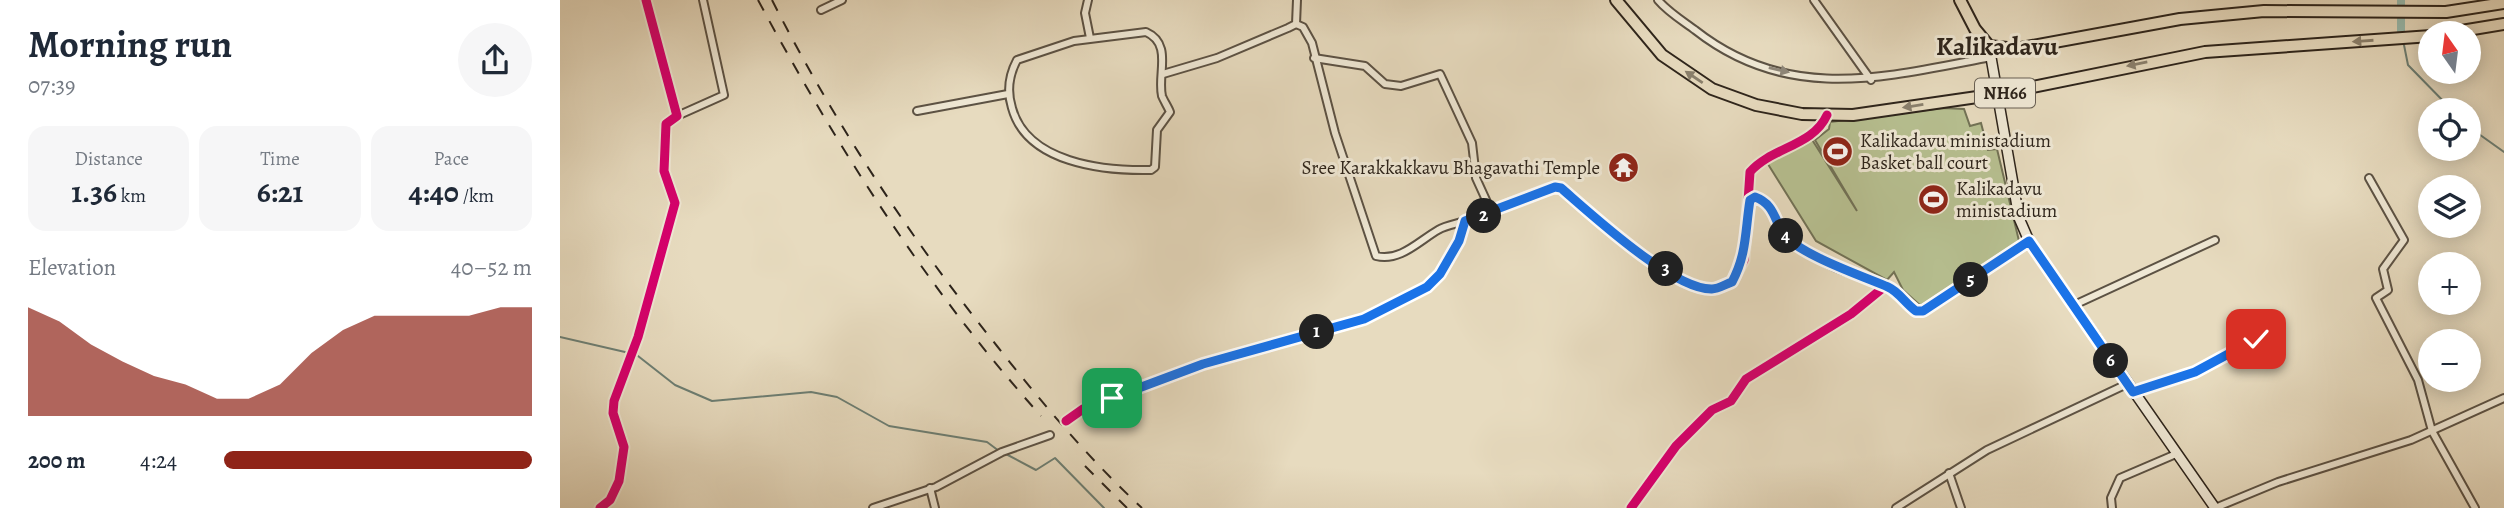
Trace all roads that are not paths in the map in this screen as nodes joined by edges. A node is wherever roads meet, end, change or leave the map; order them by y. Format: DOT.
graph roads {
  1 [pos="646,0"];
  2 [pos="703,0"];
  3 [pos="842,0"];
  4 [pos="1087,0"];
  5 [pos="1297,0"];
  6 [pos="1616,0"];
  7 [pos="1658,0"];
  8 [pos="1814,0"];
  9 [pos="1960,0"];
  10 [pos="2504,3"];
  11 [pos="821,10"];
  12 [pos="1296,24"];
  13 [pos="2504,24"];
  14 [pos="2482,28"];
  15 [pos="2418,37"];
  16 [pos="1090,38"];
  17 [pos="1990,52"];
  18 [pos="1314,58"];
  19 [pos="1163,74"];
  20 [pos="1871,80"];
  21 [pos="1008,94"];
  22 [pos="1998,94"];
  23 [pos="917,111"];
  24 [pos="1827,115"];
  25 [pos="677,116"];
  26 [pos="2369,178"];
  27 [pos="1750,200"];
  28 [pos="1492,213"];
  29 [pos="1465,221"];
  30 [pos="2215,240"];
  31 [pos="2029,241"];
  32 [pos="1884,287"];
  33 [pos="2072,306"];
  34 [pos="2259,337"];
  35 [pos="2127,384"];
  36 [pos="2133,392"];
  37 [pos="2504,398"];
  38 [pos="1066,421"];
  39 [pos="2432,431"];
  40 [pos="1051,435"];
  41 [pos="2176,454"];
  42 [pos="1949,473"];
  43 [pos="930,488"];
  44 [pos="600,508"];
  45 [pos="873,508"];
  46 [pos="935,508"];
  47 [pos="1631,508"];
  48 [pos="1896,508"];
  49 [pos="1961,508"];
  50 [pos="2112,508"];
  51 [pos="2215,508"];
  52 [pos="2475,508"];
  1 -- 25 [label="street"];
  2 -- 25 [label="street"];
  3 -- 11 [label="street"];
  4 -- 16 [label="street"];
  5 -- 12 [label="street"];
  24 -- 6 [label="highway, NH66, one-way"];
  7 -- 20 [label="street, one-way"];
  8 -- 20 [label="street"];
  9 -- 17 [label="highway"];
  10 -- 17 [label="highway"];
  12 -- 18 [label="street"];
  12 -- 19 [label="street"];
  13 -- 14 [label="highway"];
  15 -- 22 [label="highway, NH66, one-way"];
  16 -- 19 [label="street"];
  16 -- 21 [label="street"];
  17 -- 20 [label="street"];
  17 -- 22 [label="main road"];
  18 -- 28 [label="street"];
  18 -- 29 [label="street"];
  19 -- 21 [label="street"];
  21 -- 23 [label="street"];
  22 -- 24 [label="highway, NH66, one-way"];
  22 -- 31 [label="main road"];
  24 -- 27 [label="street"];
  25 -- 44 [label="street"];
  26 -- 39 [label="street"];
  27 -- 28 [label="street"];
  27 -- 32 [label="street"];
  28 -- 29 [label="street"];
  29 -- 38 [label="street"];
  30 -- 33 [label="street"];
  31 -- 32 [label="street"];
  31 -- 33 [label="main road"];
  32 -- 47 [label="street"];
  33 -- 35 [label="main road"];
  34 -- 36 [label="street"];
  35 -- 36 [label="main road"];
  35 -- 42 [label="street"];
  36 -- 41 [label="main road"];
  37 -- 39 [label="street"];
  39 -- 51 [label="street"];
  39 -- 52 [label="street"];
  40 -- 43 [label="street"];
  41 -- 50 [label="street"];
  41 -- 51 [label="main road"];
  42 -- 48 [label="street"];
  42 -- 49 [label="street"];
  43 -- 45 [label="street"];
  43 -- 46 [label="street"];
}
